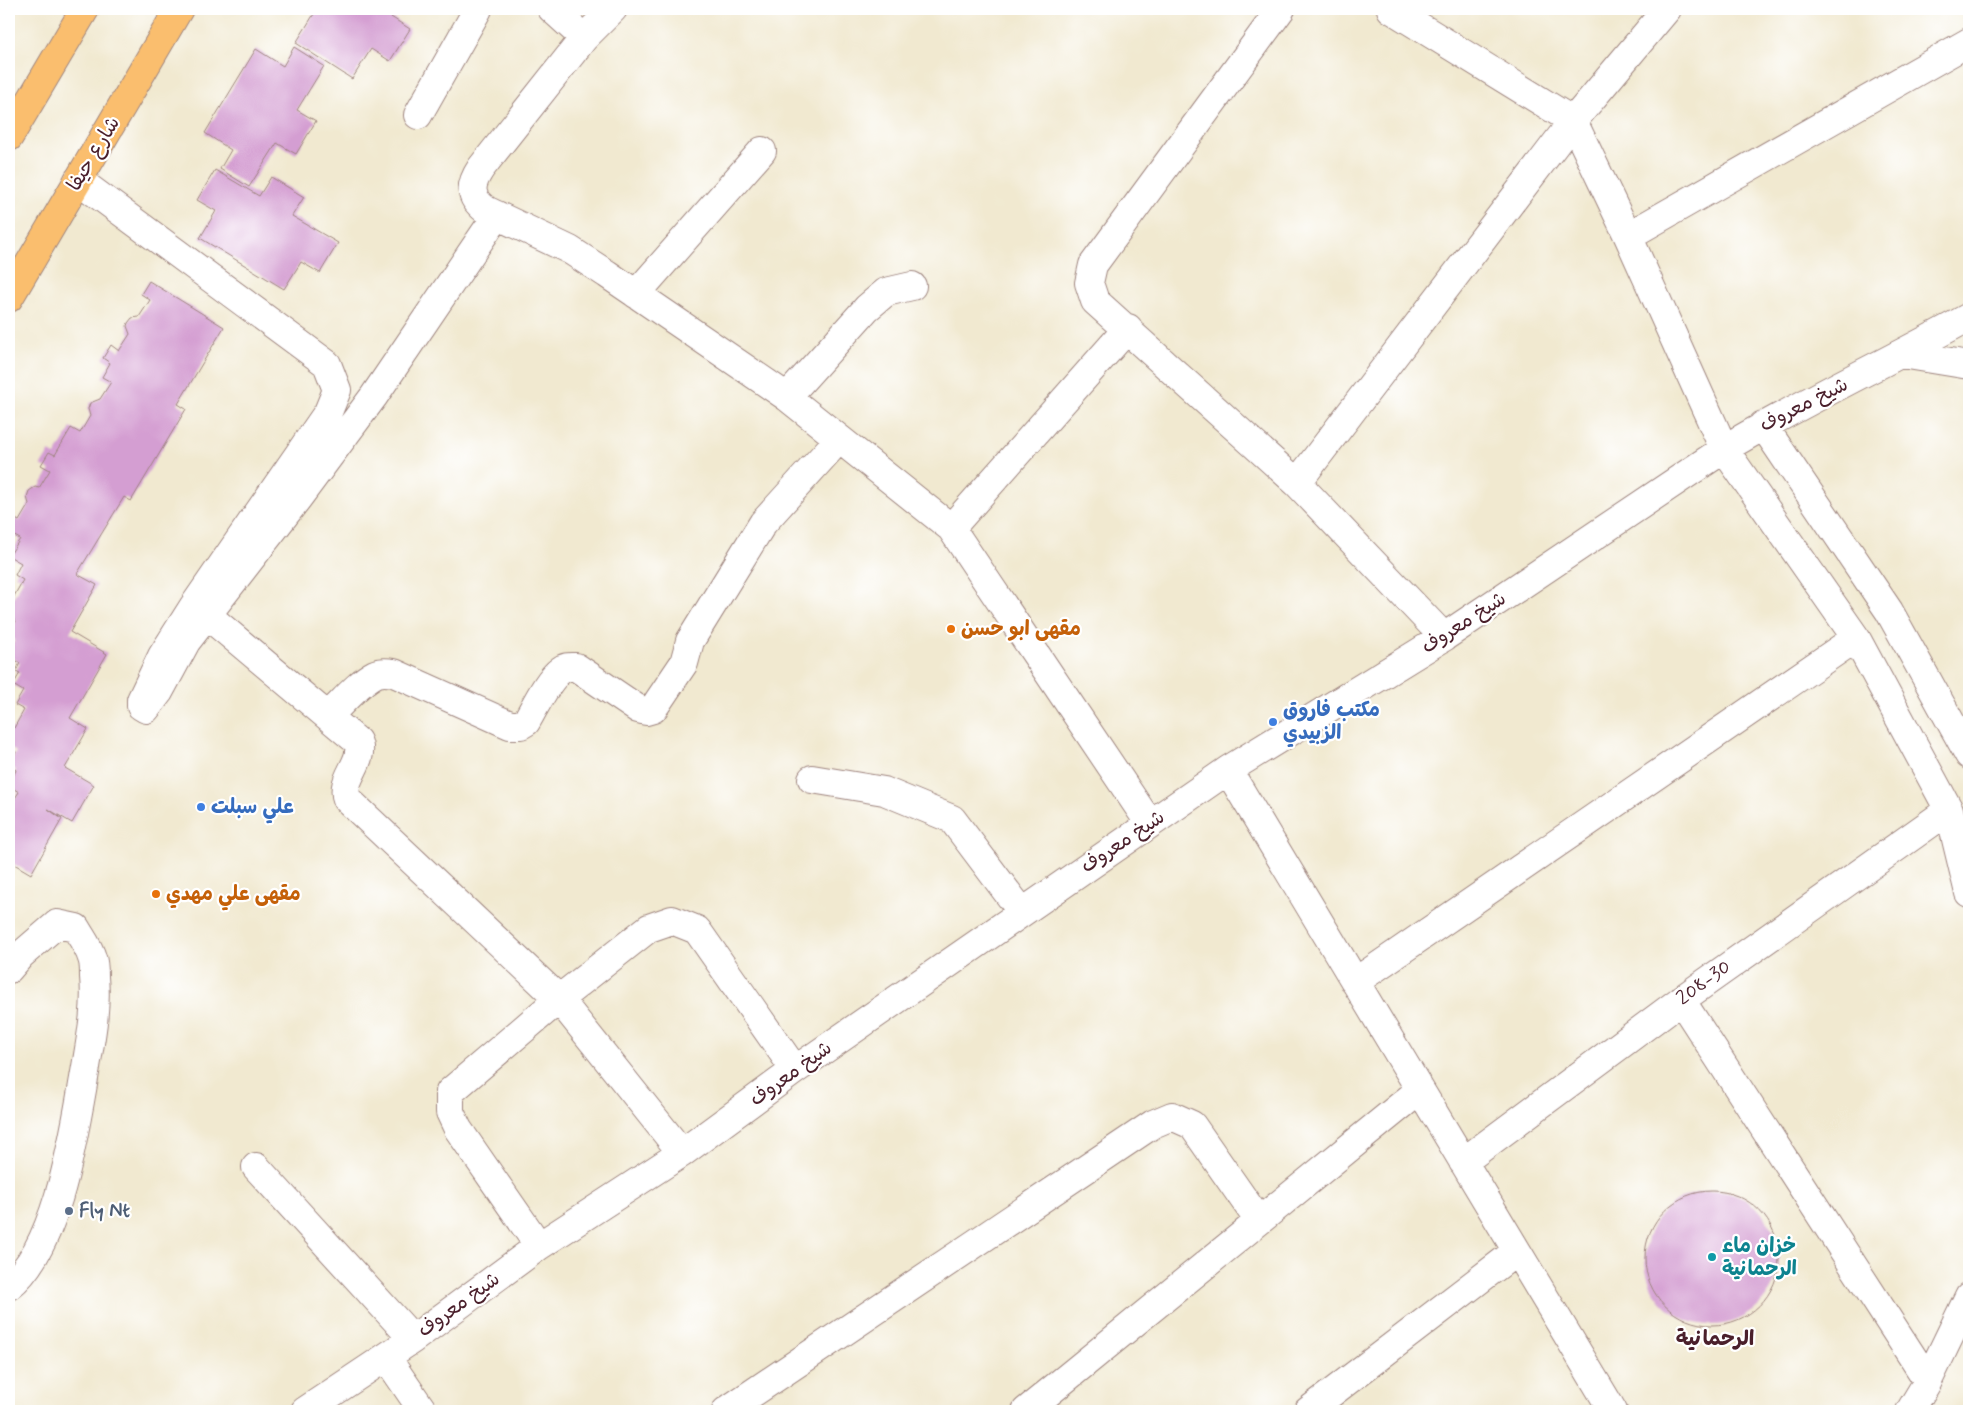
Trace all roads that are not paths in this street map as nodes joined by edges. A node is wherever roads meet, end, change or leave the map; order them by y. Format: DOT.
graph roads {
  1 [pos="85,9"];
  2 [pos="179,9"];
  3 [pos="478,9"];
  4 [pos="552,9"];
  5 [pos="613,9"];
  6 [pos="1281,9"];
  7 [pos="1391,9"];
  8 [pos="1667,9"];
  9 [pos="584,38"];
  10 [pos="1969,42"];
  11 [pos="418,115"];
  12 [pos="1573,121"];
  13 [pos="9,137"];
  14 [pos="762,151"];
  15 [pos="78,180"];
  16 [pos="497,215"];
  17 [pos="1628,236"];
  18 [pos="912,286"];
  19 [pos="636,294"];
  20 [pos="9,298"];
  21 [pos="1969,317"];
  22 [pos="1128,328"];
  23 [pos="1902,354"];
  24 [pos="1969,365"];
  25 [pos="787,397"];
  26 [pos="1763,425"];
  27 [pos="839,439"];
  28 [pos="1724,448"];
  29 [pos="1297,483"];
  30 [pos="951,528"];
  31 [pos="207,615"];
  32 [pos="1444,637"];
  33 [pos="1856,638"];
  34 [pos="328,716"];
  35 [pos="1969,755"];
  36 [pos="1228,770"];
  37 [pos="812,779"];
  38 [pos="1948,810"];
  39 [pos="1150,824"];
  40 [pos="1969,892"];
  41 [pos="1022,912"];
  42 [pos="9,969"];
  43 [pos="1355,982"];
  44 [pos="559,999"];
  45 [pos="1681,1000"];
  46 [pos="795,1070"];
  47 [pos="1420,1090"];
  48 [pos="682,1153"];
  49 [pos="1463,1162"];
  50 [pos="256,1167"];
  51 [pos="1259,1221"];
  52 [pos="539,1246"];
  53 [pos="1517,1251"];
  54 [pos="9,1286"];
  55 [pos="1969,1296"];
  56 [pos="413,1339"];
  57 [pos="386,1357"];
  58 [pos="1928,1381"];
  59 [pos="305,1411"];
  60 [pos="423,1411"];
  61 [pos="726,1411"];
  62 [pos="1026,1411"];
  63 [pos="1308,1411"];
  64 [pos="1613,1411"];
  65 [pos="1910,1411"];
  1 -- 13 [label="main road"];
  2 -- 15 [label="main road, شارع حيفا"];
  3 -- 11 [label="street"];
  4 -- 9 [label="street"];
  5 -- 9 [label="street"];
  6 -- 22 [label="street"];
  7 -- 12 [label="street"];
  8 -- 12 [label="street"];
  9 -- 16 [label="street"];
  10 -- 17 [label="street"];
  12 -- 17 [label="street"];
  12 -- 29 [label="street"];
  14 -- 19 [label="street"];
  15 -- 20 [label="main road, شارع حيفا"];
  15 -- 31 [label="street"];
  16 -- 19 [label="street"];
  16 -- 31 [label="street"];
  17 -- 28 [label="street"];
  18 -- 25 [label="street"];
  19 -- 25 [label="street"];
  21 -- 23 [label="street, شیخ معروف"];
  22 -- 29 [label="street"];
  22 -- 30 [label="street"];
  23 -- 24 [label="street"];
  23 -- 26 [label="street, شیخ معروف"];
  25 -- 27 [label="street"];
  26 -- 28 [label="street, شیخ معروف"];
  26 -- 35 [label="street"];
  27 -- 30 [label="street"];
  27 -- 34 [label="street"];
  28 -- 32 [label="street, شیخ معروف"];
  28 -- 33 [label="street"];
  29 -- 32 [label="street"];
  30 -- 39 [label="street"];
  31 -- 34 [label="street"];
  32 -- 36 [label="street, شیخ معروف"];
  33 -- 38 [label="street"];
  33 -- 43 [label="street"];
  34 -- 44 [label="street"];
  36 -- 39 [label="street, شیخ معروف"];
  36 -- 43 [label="street"];
  37 -- 41 [label="street"];
  38 -- 40 [label="street"];
  38 -- 45 [label="street, 208-30"];
  39 -- 41 [label="street, شیخ معروف"];
  41 -- 46 [label="street, شیخ معروف"];
  42 -- 54 [label="street"];
  43 -- 47 [label="street"];
  44 -- 46 [label="street"];
  44 -- 48 [label="street"];
  44 -- 52 [label="street"];
  45 -- 49 [label="street, 208-30"];
  45 -- 58 [label="street"];
  46 -- 48 [label="street, شیخ معروف"];
  47 -- 49 [label="street"];
  47 -- 51 [label="street"];
  48 -- 52 [label="street, شیخ معروف"];
  49 -- 53 [label="street"];
  50 -- 56 [label="street"];
  51 -- 61 [label="street"];
  51 -- 62 [label="street"];
  52 -- 56 [label="street, شیخ معروف"];
  53 -- 63 [label="street"];
  53 -- 64 [label="street"];
  55 -- 58 [label="street"];
  56 -- 57 [label="street, شیخ معروف"];
  57 -- 59 [label="street, شیخ معروف"];
  57 -- 60 [label="street"];
  58 -- 65 [label="street"];
}
